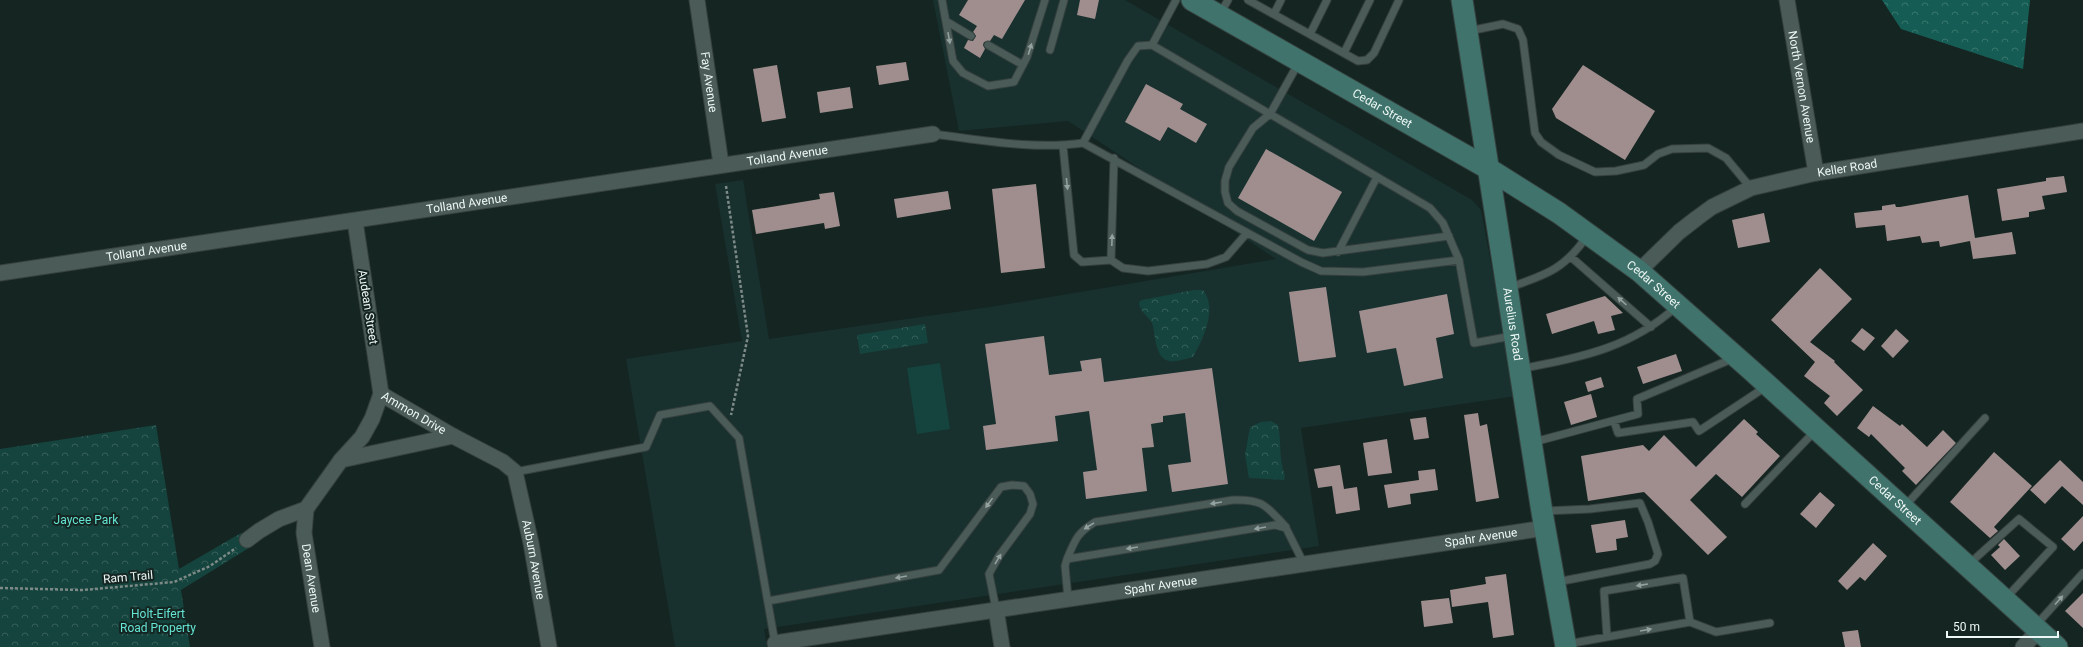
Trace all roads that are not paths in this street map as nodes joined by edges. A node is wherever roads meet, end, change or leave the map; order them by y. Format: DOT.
graph roads {
  1 [pos="698,0"];
  2 [pos="942,0"];
  3 [pos="1045,0"];
  4 [pos="1064,0"];
  5 [pos="1176,0"];
  6 [pos="1192,0"];
  7 [pos="1248,0"];
  8 [pos="1281,0"];
  9 [pos="1326,0"];
  10 [pos="1370,0"];
  11 [pos="1398,0"];
  12 [pos="1462,0"];
  13 [pos="1788,0"];
  14 [pos="1224,8"];
  15 [pos="1274,14"];
  16 [pos="946,22"];
  17 [pos="1467,31"];
  18 [pos="1310,34"];
  19 [pos="971,36"];
  20 [pos="988,45"];
  21 [pos="1152,45"];
  22 [pos="1050,50"];
  23 [pos="1344,53"];
  24 [pos="1299,62"];
  25 [pos="1023,65"];
  26 [pos="1270,114"];
  27 [pos="2083,131"];
  28 [pos="933,134"];
  29 [pos="1083,143"];
  30 [pos="1063,146"];
  31 [pos="1114,158"];
  32 [pos="722,164"];
  33 [pos="1489,169"];
  34 [pos="1816,173"];
  35 [pos="1377,177"];
  36 [pos="1751,188"];
  37 [pos="355,220"];
  38 [pos="1247,233"];
  39 [pos="1588,235"];
  40 [pos="1449,236"];
  41 [pos="1338,252"];
  42 [pos="1571,257"];
  43 [pos="1111,260"];
  44 [pos="1459,260"];
  45 [pos="1639,271"];
  46 [pos="0,273"];
  47 [pos="1508,288"];
  48 [pos="1678,306"];
  49 [pos="1651,326"];
  50 [pos="1515,336"];
  51 [pos="1736,357"];
  52 [pos="1520,369"];
  53 [pos="1769,386"];
  54 [pos="381,394"];
  55 [pos="1986,418"];
  56 [pos="1614,421"];
  57 [pos="1817,429"];
  58 [pos="453,436"];
  59 [pos="1532,443"];
  60 [pos="341,460"];
  61 [pos="515,472"];
  62 [pos="1746,504"];
  63 [pos="1904,508"];
  64 [pos="306,509"];
  65 [pos="1544,520"];
  66 [pos="1286,528"];
  67 [pos="247,540"];
  68 [pos="1067,559"];
  69 [pos="1304,564"];
  70 [pos="1968,566"];
  71 [pos="2083,573"];
  72 [pos="1555,583"];
  73 [pos="1068,598"];
  74 [pos="2005,600"];
  75 [pos="768,601"];
  76 [pos="996,609"];
  77 [pos="1690,622"];
  78 [pos="1770,624"];
  79 [pos="2037,628"];
  80 [pos="1607,637"];
  81 [pos="775,645"];
  82 [pos="1566,646"];
  83 [pos="322,647"];
  84 [pos="549,647"];
  85 [pos="1002,647"];
  86 [pos="2023,647"];
  87 [pos="2057,647"];
  1 -- 32 [label="street, Fay Avenue"];
  2 -- 16 [label="lane"];
  25 -- 3 [label="lane, one-way"];
  4 -- 22 [label="lane"];
  5 -- 21 [label="lane"];
  6 -- 14 [label="main road, Cedar Street"];
  7 -- 15 [label="lane"];
  8 -- 15 [label="lane"];
  9 -- 18 [label="lane"];
  10 -- 23 [label="lane"];
  11 -- 23 [label="lane"];
  12 -- 17 [label="main road, Aurelius Road"];
  13 -- 34 [label="street, North Vernon Avenue"];
  14 -- 24 [label="main road, Cedar Street"];
  15 -- 18 [label="lane"];
  16 -- 19 [label="lane"];
  16 -- 25 [label="lane, one-way"];
  17 -- 33 [label="main road, Aurelius Road"];
  17 -- 36 [label="lane"];
  18 -- 23 [label="lane"];
  20 -- 25 [label="lane"];
  21 -- 26 [label="lane"];
  21 -- 29 [label="lane"];
  24 -- 26 [label="lane"];
  24 -- 33 [label="main road, Cedar Street"];
  26 -- 35 [label="lane"];
  26 -- 41 [label="lane"];
  27 -- 34 [label="street, Keller Road"];
  28 -- 30 [label="lane"];
  28 -- 32 [label="street, Tolland Avenue"];
  29 -- 30 [label="lane"];
  29 -- 31 [label="lane"];
  30 -- 43 [label="lane, one-way"];
  31 -- 38 [label="lane"];
  43 -- 31 [label="lane, one-way"];
  32 -- 37 [label="street, Tolland Avenue"];
  33 -- 39 [label="main road, Cedar Street"];
  33 -- 47 [label="main road, Aurelius Road"];
  34 -- 36 [label="street, Keller Road"];
  35 -- 40 [label="lane"];
  35 -- 41 [label="lane"];
  36 -- 45 [label="street, Keller Road"];
  37 -- 46 [label="street, Tolland Avenue"];
  37 -- 54 [label="street, Audean Street"];
  38 -- 43 [label="lane"];
  38 -- 44 [label="lane"];
  39 -- 42 [label="lane"];
  39 -- 45 [label="main road, Cedar Street"];
  40 -- 41 [label="lane"];
  40 -- 44 [label="lane"];
  42 -- 47 [label="lane"];
  49 -- 42 [label="lane, one-way"];
  44 -- 50 [label="lane"];
  45 -- 48 [label="main road, Cedar Street"];
  47 -- 50 [label="main road, Aurelius Road"];
  48 -- 49 [label="lane"];
  48 -- 51 [label="main road, Cedar Street"];
  49 -- 52 [label="lane"];
  50 -- 52 [label="main road, Aurelius Road"];
  51 -- 53 [label="main road, Cedar Street"];
  51 -- 56 [label="lane"];
  52 -- 59 [label="main road, Aurelius Road"];
  53 -- 56 [label="lane"];
  53 -- 57 [label="main road, Cedar Street"];
  54 -- 58 [label="street, Ammon Drive"];
  54 -- 60 [label="street, Ammon Drive"];
  55 -- 63 [label="lane"];
  56 -- 59 [label="lane"];
  57 -- 62 [label="lane"];
  57 -- 63 [label="main road, Cedar Street"];
  58 -- 60 [label="street, Ammon Drive"];
  58 -- 61 [label="street, Ammon Drive"];
  59 -- 65 [label="main road, Aurelius Road"];
  60 -- 64 [label="street, Ammon Drive"];
  61 -- 75 [label="lane"];
  61 -- 84 [label="street, Auburn Avenue"];
  63 -- 70 [label="main road, Cedar Street"];
  64 -- 67 [label="street"];
  64 -- 83 [label="street, Dean Avenue"];
  65 -- 69 [label="street, Spahr Avenue"];
  65 -- 72 [label="main road, Aurelius Road"];
  65 -- 72 [label="lane"];
  66 -- 68 [label="lane, one-way"];
  66 -- 68 [label="lane, one-way"];
  66 -- 69 [label="lane"];
  68 -- 73 [label="lane"];
  69 -- 73 [label="street, Spahr Avenue"];
  70 -- 74 [label="main road, Cedar Street"];
  70 -- 74 [label="lane"];
  79 -- 71 [label="lane, one-way"];
  72 -- 82 [label="main road, Aurelius Road"];
  73 -- 76 [label="street, Spahr Avenue"];
  74 -- 79 [label="main road, Cedar Street"];
  76 -- 75 [label="lane, one-way"];
  75 -- 81 [label="lane"];
  76 -- 81 [label="street, Spahr Avenue"];
  76 -- 85 [label="street"];
  77 -- 78 [label="lane"];
  80 -- 77 [label="lane, one-way"];
  77 -- 80 [label="lane, one-way"];
  79 -- 86 [label="street"];
  79 -- 87 [label="main road, Cedar Street"];
  80 -- 82 [label="lane"];
}
